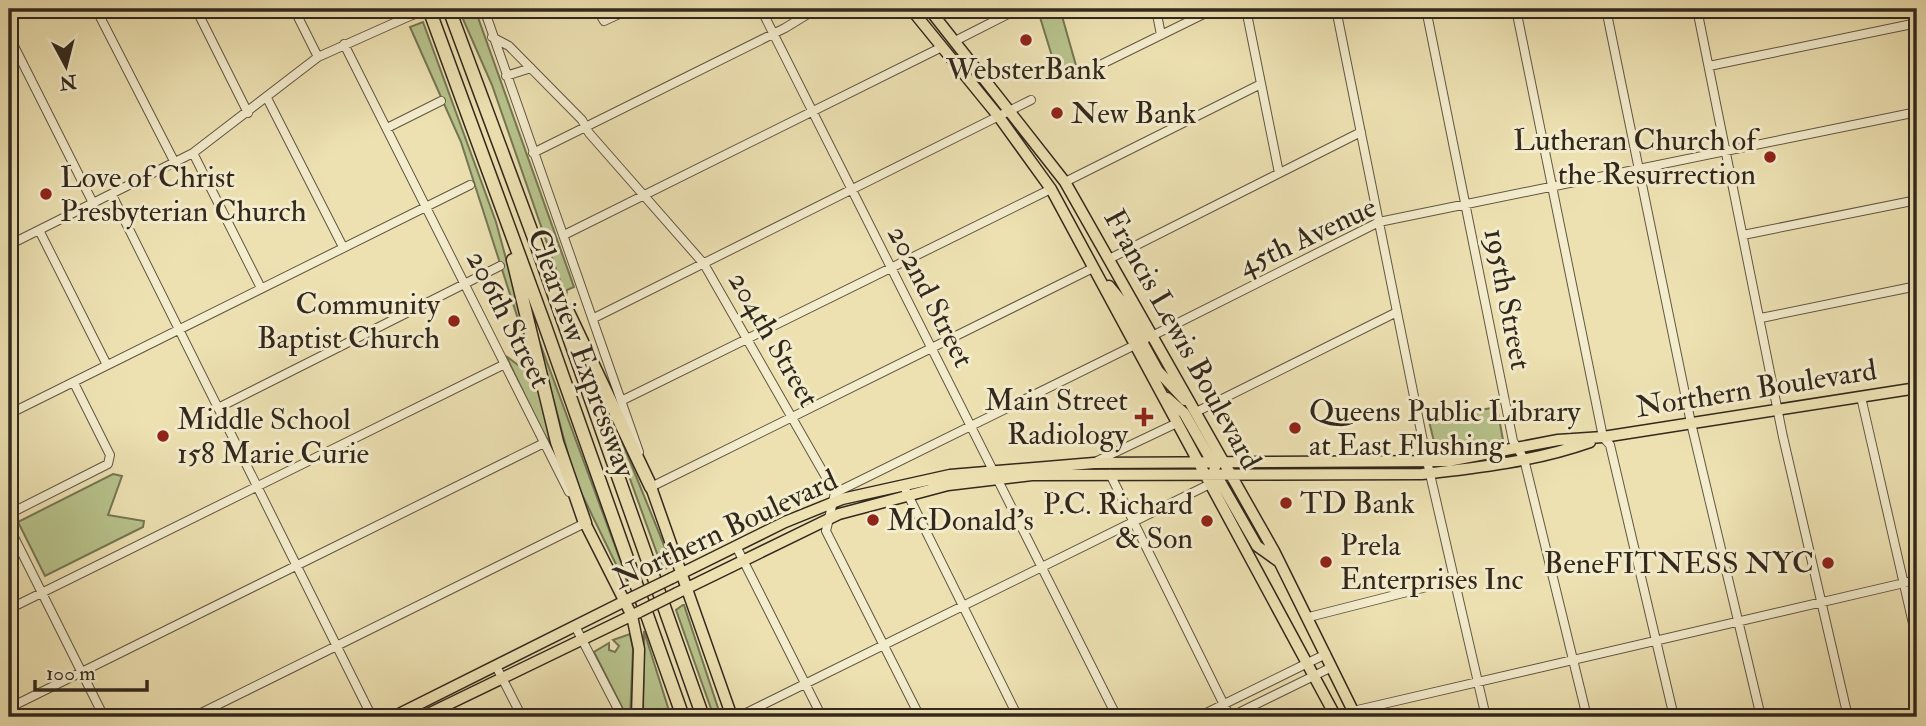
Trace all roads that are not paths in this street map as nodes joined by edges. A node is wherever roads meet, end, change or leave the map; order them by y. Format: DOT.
graph roads {
  1 [pos="96,9"];
  2 [pos="195,9"];
  3 [pos="294,9"];
  4 [pos="429,9"];
  5 [pos="449,9"];
  6 [pos="484,9"];
  7 [pos="597,9"];
  8 [pos="630,9"];
  9 [pos="761,9"];
  10 [pos="816,9"];
  11 [pos="911,9"];
  12 [pos="929,9"];
  13 [pos="1018,9"];
  14 [pos="1156,9"];
  15 [pos="1214,9"];
  16 [pos="1246,9"];
  17 [pos="1336,9"];
  18 [pos="1426,9"];
  19 [pos="1516,9"];
  20 [pos="1606,9"];
  21 [pos="1698,9"];
  22 [pos="1917,23"];
  23 [pos="773,33"];
  24 [pos="1161,35"];
  25 [pos="9,36"];
  26 [pos="492,37"];
  27 [pos="955,41"];
  28 [pos="344,44"];
  29 [pos="942,47"];
  30 [pos="318,57"];
  31 [pos="1100,65"];
  32 [pos="1709,66"];
  33 [pos="531,68"];
  34 [pos="506,76"];
  35 [pos="1261,84"];
  36 [pos="267,99"];
  37 [pos="1031,100"];
  38 [pos="441,101"];
  39 [pos="812,111"];
  40 [pos="1012,111"];
  41 [pos="1917,111"];
  42 [pos="248,113"];
  43 [pos="999,117"];
  44 [pos="585,126"];
  45 [pos="387,128"];
  46 [pos="1361,132"];
  47 [pos="1726,150"];
  48 [pos="193,153"];
  49 [pos="533,153"];
  50 [pos="175,163"];
  51 [pos="1638,168"];
  52 [pos="488,172"];
  53 [pos="1279,173"];
  54 [pos="1065,181"];
  55 [pos="470,185"];
  56 [pos="1552,186"];
  57 [pos="1051,189"];
  58 [pos="852,190"];
  59 [pos="646,194"];
  60 [pos="111,195"];
  61 [pos="1917,200"];
  62 [pos="93,203"];
  63 [pos="1465,203"];
  64 [pos="425,206"];
  65 [pos="1379,222"];
  66 [pos="39,230"];
  67 [pos="564,235"];
  68 [pos="1743,235"];
  69 [pos="535,241"];
  70 [pos="9,243"];
  71 [pos="343,247"];
  72 [pos="1111,258"];
  73 [pos="704,264"];
  74 [pos="500,267"];
  75 [pos="1093,268"];
  76 [pos="892,269"];
  77 [pos="464,284"];
  78 [pos="1917,286"];
  79 [pos="261,288"];
  80 [pos="1397,312"];
  81 [pos="594,318"];
  82 [pos="1760,318"];
  83 [pos="179,330"];
  84 [pos="749,340"];
  85 [pos="1144,341"];
  86 [pos="931,347"];
  87 [pos="505,364"];
  88 [pos="107,365"];
  89 [pos="74,383"];
  90 [pos="1917,388"];
  91 [pos="1162,393"];
  92 [pos="1861,397"];
  93 [pos="623,400"];
  94 [pos="218,408"];
  95 [pos="1778,410"];
  96 [pos="1196,412"];
  97 [pos="9,414"];
  98 [pos="793,416"];
  99 [pos="1177,423"];
  100 [pos="1691,423"];
  101 [pos="971,426"];
  102 [pos="1603,438"];
  103 [pos="544,443"];
  104 [pos="1518,448"];
  105 [pos="1524,458"];
  106 [pos="1204,462"];
  107 [pos="1224,462"];
  108 [pos="1094,463"];
  109 [pos="1426,469"];
  110 [pos="995,474"];
  111 [pos="1110,474"];
  112 [pos="1217,476"];
  113 [pos="257,486"];
  114 [pos="651,487"];
  115 [pos="905,490"];
  116 [pos="834,498"];
  117 [pos="10,513"];
  118 [pos="830,519"];
  119 [pos="1133,522"];
  120 [pos="585,523"];
  121 [pos="9,527"];
  122 [pos="736,546"];
  123 [pos="743,560"];
  124 [pos="297,566"];
  125 [pos="1042,567"];
  126 [pos="1454,580"];
  127 [pos="1917,580"];
  128 [pos="681,583"];
  129 [pos="1904,583"];
  130 [pos="42,594"];
  131 [pos="629,600"];
  132 [pos="1821,603"];
  133 [pos="963,607"];
  134 [pos="9,609"];
  135 [pos="635,614"];
  136 [pos="1308,617"];
  137 [pos="1739,622"];
  138 [pos="575,626"];
  139 [pos="582,639"];
  140 [pos="1656,641"];
  141 [pos="1917,641"];
  142 [pos="337,645"];
  143 [pos="884,646"];
  144 [pos="1326,653"];
  145 [pos="1573,660"];
  146 [pos="1307,662"];
  147 [pos="496,666"];
  148 [pos="1332,667"];
  149 [pos="82,673"];
  150 [pos="1314,676"];
  151 [pos="502,678"];
  152 [pos="1478,682"];
  153 [pos="805,685"];
  154 [pos="1223,704"];
  155 [pos="416,705"];
  156 [pos="9,708"];
  157 [pos="1355,714"];
  158 [pos="104,717"];
  159 [pos="193,717"];
  160 [pos="372,717"];
  161 [pos="393,717"];
  162 [pos="423,717"];
  163 [pos="522,717"];
  164 [pos="622,717"];
  165 [pos="637,717"];
  166 [pos="683,717"];
  167 [pos="703,717"];
  168 [pos="732,717"];
  169 [pos="738,717"];
  170 [pos="822,717"];
  171 [pos="920,717"];
  172 [pos="1018,717"];
  173 [pos="1117,717"];
  174 [pos="1198,717"];
  175 [pos="1230,717"];
  176 [pos="1336,717"];
  177 [pos="1486,717"];
  178 [pos="1587,717"];
  179 [pos="1674,717"];
  180 [pos="1761,717"];
  181 [pos="1848,717"];
  1 -- 50 [label="street"];
  2 -- 42 [label="street"];
  3 -- 30 [label="street"];
  4 -- 28 [label="street, bridge"];
  4 -- 52 [label="highway, Clearview Expressway"];
  5 -- 69 [label="highway, Clearview Expressway"];
  6 -- 26 [label="street, Clearview Expressway"];
  7 -- 8 [label="street"];
  9 -- 23 [label="street, 202nd Street"];
  10 -- 23 [label="street"];
  11 -- 29 [label="main road, Francis Lewis Boulevard"];
  12 -- 27 [label="main road, Francis Lewis Boulevard"];
  13 -- 27 [label="street"];
  14 -- 24 [label="street"];
  15 -- 24 [label="street"];
  16 -- 35 [label="street"];
  17 -- 46 [label="street"];
  18 -- 63 [label="street, 195th Street"];
  19 -- 56 [label="street"];
  20 -- 51 [label="street"];
  21 -- 32 [label="street"];
  22 -- 32 [label="street"];
  23 -- 39 [label="street, 202nd Street"];
  23 -- 44 [label="street"];
  24 -- 31 [label="street"];
  25 -- 62 [label="street"];
  26 -- 33 [label="street, 204th Street"];
  26 -- 34 [label="street, Clearview Expressway"];
  27 -- 40 [label="main road, Francis Lewis Boulevard"];
  28 -- 30 [label="street"];
  28 -- 45 [label="street, 206th Street"];
  29 -- 39 [label="street"];
  29 -- 43 [label="main road, Francis Lewis Boulevard"];
  30 -- 36 [label="street"];
  32 -- 47 [label="street"];
  33 -- 34 [label="street"];
  33 -- 44 [label="street, 204th Street"];
  34 -- 49 [label="street, Clearview Expressway"];
  35 -- 53 [label="street"];
  35 -- 54 [label="street"];
  36 -- 42 [label="street"];
  36 -- 71 [label="street"];
  37 -- 40 [label="street"];
  38 -- 45 [label="street"];
  39 -- 58 [label="street, 202nd Street"];
  39 -- 59 [label="street"];
  40 -- 43 [label="street"];
  40 -- 54 [label="main road, Francis Lewis Boulevard"];
  41 -- 47 [label="street, 45th Avenue"];
  42 -- 48 [label="street"];
  43 -- 57 [label="main road, Francis Lewis Boulevard"];
  43 -- 58 [label="street"];
  44 -- 49 [label="street"];
  44 -- 59 [label="street, 204th Street"];
  45 -- 64 [label="street, 206th Street"];
  46 -- 53 [label="street"];
  46 -- 65 [label="street"];
  47 -- 51 [label="street, 45th Avenue"];
  47 -- 68 [label="street"];
  48 -- 50 [label="street"];
  48 -- 79 [label="street"];
  49 -- 67 [label="street, Clearview Expressway"];
  50 -- 60 [label="street"];
  51 -- 56 [label="street, 45th Avenue"];
  51 -- 100 [label="street"];
  52 -- 120 [label="highway"];
  52 -- 166 [label="highway, Clearview Expressway"];
  53 -- 72 [label="street"];
  54 -- 72 [label="main road, Francis Lewis Boulevard"];
  55 -- 64 [label="street"];
  56 -- 63 [label="street, 45th Avenue"];
  56 -- 102 [label="street"];
  57 -- 75 [label="main road, Francis Lewis Boulevard"];
  57 -- 76 [label="street"];
  58 -- 73 [label="street"];
  58 -- 76 [label="street, 202nd Street"];
  59 -- 67 [label="street"];
  59 -- 73 [label="street, 204th Street"];
  60 -- 62 [label="street"];
  60 -- 83 [label="street"];
  61 -- 68 [label="street"];
  62 -- 66 [label="street"];
  63 -- 65 [label="street, 45th Avenue"];
  63 -- 104 [label="street, 195th Street"];
  64 -- 71 [label="street"];
  64 -- 77 [label="street, 206th Street"];
  65 -- 80 [label="street"];
  65 -- 85 [label="street, 45th Avenue"];
  66 -- 70 [label="street"];
  66 -- 88 [label="street"];
  67 -- 81 [label="street, Clearview Expressway"];
  68 -- 82 [label="street"];
  69 -- 114 [label="highway"];
  69 -- 167 [label="highway, Clearview Expressway"];
  71 -- 79 [label="street"];
  72 -- 85 [label="main road, Francis Lewis Boulevard"];
  73 -- 81 [label="street"];
  73 -- 84 [label="street, 204th Street"];
  74 -- 77 [label="street"];
  75 -- 85 [label="main road, Francis Lewis Boulevard"];
  75 -- 86 [label="street"];
  76 -- 84 [label="street"];
  76 -- 86 [label="street, 202nd Street"];
  77 -- 87 [label="street, 206th Street"];
  77 -- 94 [label="street"];
  78 -- 82 [label="street"];
  79 -- 83 [label="street"];
  80 -- 96 [label="street"];
  80 -- 109 [label="street"];
  81 -- 93 [label="street, Clearview Expressway"];
  82 -- 95 [label="street"];
  83 -- 88 [label="street"];
  83 -- 94 [label="street"];
  84 -- 93 [label="street"];
  84 -- 98 [label="street, 204th Street"];
  85 -- 91 [label="main road, Francis Lewis Boulevard"];
  85 -- 96 [label="main road, Francis Lewis Boulevard"];
  85 -- 101 [label="street, 45th Avenue"];
  86 -- 98 [label="street"];
  86 -- 101 [label="street, 202nd Street"];
  87 -- 103 [label="street, 206th Street"];
  87 -- 113 [label="street"];
  88 -- 89 [label="street"];
  89 -- 97 [label="street"];
  89 -- 117 [label="street"];
  90 -- 92 [label="main road, Northern Boulevard"];
  91 -- 99 [label="main road, Francis Lewis Boulevard"];
  91 -- 106 [label="main road"];
  92 -- 95 [label="main road, Northern Boulevard"];
  92 -- 129 [label="street"];
  93 -- 114 [label="street, Clearview Expressway"];
  94 -- 113 [label="street"];
  95 -- 100 [label="main road, Northern Boulevard"];
  95 -- 132 [label="street"];
  96 -- 107 [label="main road, Francis Lewis Boulevard"];
  98 -- 114 [label="street"];
  98 -- 116 [label="street, 204th Street"];
  99 -- 106 [label="main road, Francis Lewis Boulevard"];
  99 -- 108 [label="street"];
  100 -- 102 [label="main road, Northern Boulevard"];
  100 -- 137 [label="street"];
  101 -- 110 [label="street, 202nd Street"];
  101 -- 116 [label="street, 45th Avenue"];
  102 -- 104 [label="main road, Northern Boulevard"];
  102 -- 105 [label="main road, Northern Boulevard"];
  102 -- 140 [label="street"];
  103 -- 120 [label="street, 206th Street"];
  103 -- 124 [label="street"];
  104 -- 105 [label="street, 195th Street"];
  104 -- 109 [label="main road, Northern Boulevard"];
  105 -- 109 [label="main road, Northern Boulevard"];
  105 -- 145 [label="street, 195th Street"];
  106 -- 107 [label="main road, Northern Boulevard"];
  106 -- 108 [label="main road, Northern Boulevard"];
  106 -- 112 [label="main road, Francis Lewis Boulevard"];
  106 -- 112 [label="main road"];
  107 -- 109 [label="main road, Northern Boulevard"];
  107 -- 112 [label="main road, Francis Lewis Boulevard"];
  108 -- 110 [label="main road, Northern Boulevard"];
  109 -- 112 [label="main road, Northern Boulevard"];
  109 -- 126 [label="street"];
  110 -- 111 [label="main road, Northern Boulevard"];
  110 -- 115 [label="main road, Northern Boulevard"];
  110 -- 115 [label="main road, Northern Boulevard"];
  110 -- 125 [label="street, 202nd Street"];
  111 -- 112 [label="main road, Northern Boulevard"];
  111 -- 119 [label="street"];
  112 -- 119 [label="street"];
  112 -- 136 [label="main road, Francis Lewis Boulevard"];
  112 -- 146 [label="main road, Francis Lewis Boulevard"];
  113 -- 124 [label="street"];
  113 -- 130 [label="street"];
  114 -- 128 [label="main road"];
  115 -- 116 [label="main road, Northern Boulevard"];
  115 -- 118 [label="main road, Northern Boulevard"];
  115 -- 133 [label="street"];
  116 -- 118 [label="street"];
  116 -- 122 [label="main road, Northern Boulevard"];
  118 -- 123 [label="main road, Northern Boulevard"];
  118 -- 143 [label="street"];
  119 -- 125 [label="street"];
  119 -- 154 [label="street"];
  120 -- 131 [label="main road, 206th Street"];
  120 -- 142 [label="street"];
  121 -- 130 [label="street"];
  122 -- 123 [label="street"];
  122 -- 128 [label="main road, Northern Boulevard"];
  123 -- 128 [label="main road, Northern Boulevard"];
  123 -- 153 [label="street"];
  124 -- 142 [label="street"];
  124 -- 149 [label="street"];
  125 -- 133 [label="street"];
  125 -- 173 [label="street, 202nd Street"];
  126 -- 136 [label="street"];
  126 -- 152 [label="street"];
  127 -- 129 [label="street"];
  128 -- 131 [label="main road, Northern Boulevard, bridge"];
  128 -- 135 [label="main road, Northern Boulevard, bridge"];
  128 -- 168 [label="main road"];
  129 -- 132 [label="street"];
  129 -- 141 [label="street"];
  130 -- 134 [label="street"];
  130 -- 149 [label="street"];
  131 -- 135 [label="main road, 206th Street"];
  131 -- 138 [label="main road, Northern Boulevard"];
  132 -- 137 [label="street"];
  132 -- 181 [label="street"];
  133 -- 143 [label="street"];
  133 -- 172 [label="street"];
  135 -- 139 [label="main road, Northern Boulevard"];
  135 -- 165 [label="main road, 206th Street"];
  136 -- 144 [label="main road, Francis Lewis Boulevard"];
  137 -- 140 [label="street"];
  137 -- 180 [label="street"];
  138 -- 139 [label="street"];
  138 -- 147 [label="main road, Northern Boulevard"];
  139 -- 151 [label="main road, Northern Boulevard"];
  139 -- 164 [label="street"];
  140 -- 145 [label="street"];
  140 -- 179 [label="street"];
  142 -- 159 [label="street"];
  142 -- 160 [label="street"];
  143 -- 153 [label="street"];
  143 -- 171 [label="street"];
  144 -- 146 [label="street"];
  144 -- 148 [label="main road, Francis Lewis Boulevard"];
  145 -- 152 [label="street"];
  145 -- 178 [label="street, 195th Street"];
  146 -- 150 [label="main road, Francis Lewis Boulevard"];
  146 -- 154 [label="street"];
  147 -- 151 [label="street"];
  147 -- 155 [label="main road, Northern Boulevard"];
  148 -- 150 [label="street"];
  148 -- 157 [label="main road, Francis Lewis Boulevard"];
  149 -- 156 [label="street"];
  149 -- 158 [label="street"];
  150 -- 175 [label="street"];
  150 -- 176 [label="main road, Francis Lewis Boulevard"];
  151 -- 162 [label="main road, Northern Boulevard"];
  151 -- 163 [label="street"];
  152 -- 157 [label="street"];
  152 -- 177 [label="street"];
  153 -- 169 [label="street"];
  153 -- 170 [label="street"];
  154 -- 174 [label="street"];
  154 -- 175 [label="street"];
  155 -- 161 [label="main road, Northern Boulevard"];
  155 -- 162 [label="street"];
}
